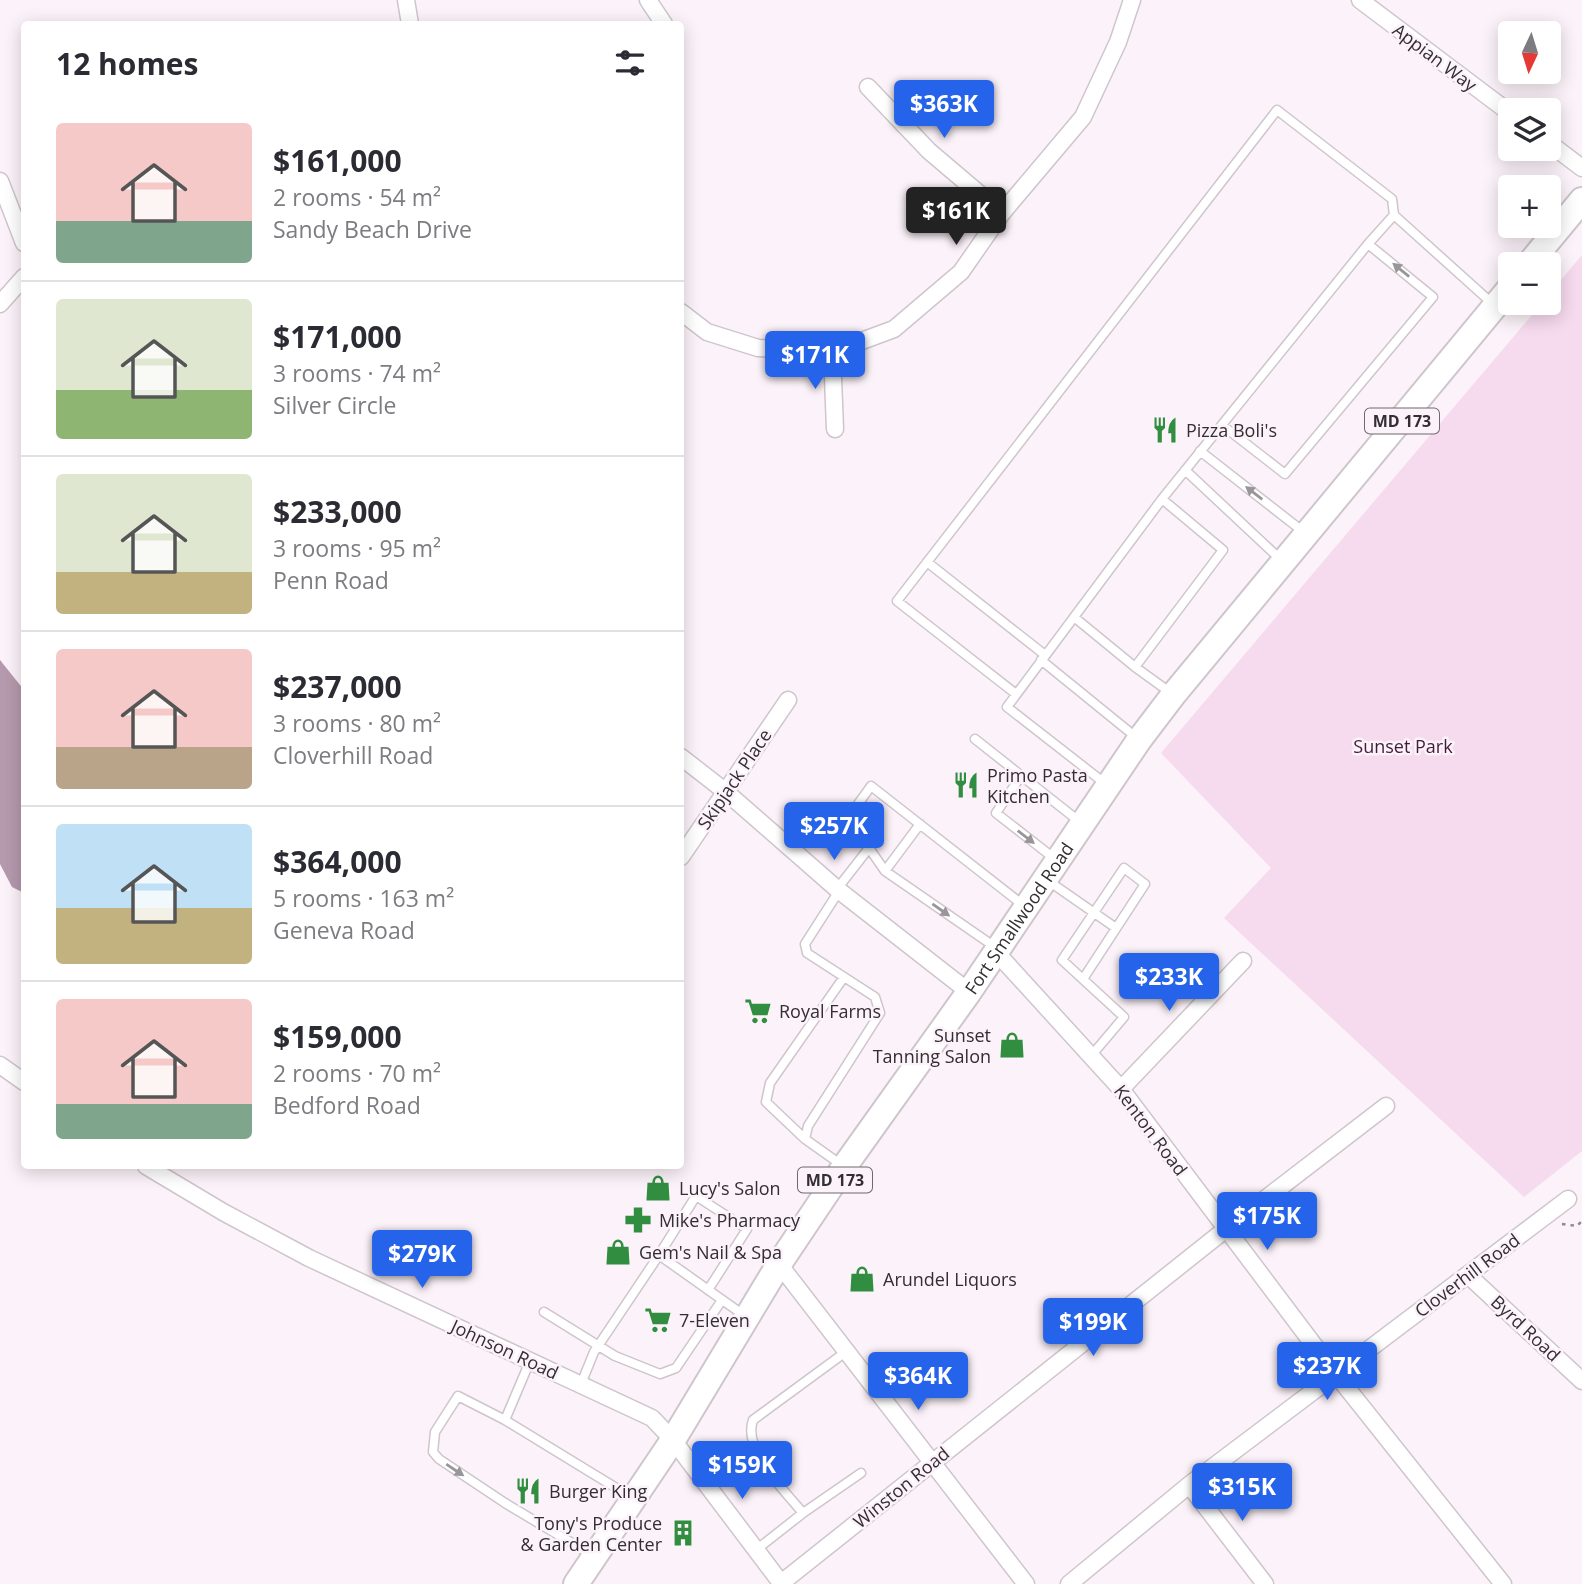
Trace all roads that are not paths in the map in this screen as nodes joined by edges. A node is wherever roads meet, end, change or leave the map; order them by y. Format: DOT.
graph roads {
  1 [pos="406,0"];
  2 [pos="648,0"];
  3 [pos="1132,0"];
  4 [pos="1360,0"];
  5 [pos="410,21"];
  6 [pos="662,21"];
  7 [pos="868,87"];
  8 [pos="1498,104"];
  9 [pos="1561,152"];
  10 [pos="1582,168"];
  11 [pos="0,181"];
  12 [pos="1582,200"];
  13 [pos="1002,213"];
  14 [pos="1394,215"];
  15 [pos="21,235"];
  16 [pos="1368,244"];
  17 [pos="1539,252"];
  18 [pos="21,280"];
  19 [pos="1498,293"];
  20 [pos="1498,303"];
  21 [pos="0,304"];
  22 [pos="684,314"];
  23 [pos="832,352"];
  24 [pos="1222,425"];
  25 [pos="835,429"];
  26 [pos="1200,451"];
  27 [pos="1185,470"];
  28 [pos="1162,499"];
  29 [pos="1308,535"];
  30 [pos="927,562"];
  31 [pos="1284,563"];
  32 [pos="1074,617"];
  33 [pos="1043,657"];
  34 [pos="1135,667"];
  35 [pos="1016,694"];
  36 [pos="1174,694"];
  37 [pos="788,700"];
  38 [pos="975,739"];
  39 [pos="1139,740"];
  40 [pos="684,759"];
  41 [pos="1021,776"];
  42 [pos="1108,787"];
  43 [pos="726,792"];
  44 [pos="920,824"];
  45 [pos="1083,824"];
  46 [pos="869,848"];
  47 [pos="684,853"];
  48 [pos="1051,869"];
  49 [pos="885,871"];
  50 [pos="838,890"];
  51 [pos="1025,907"];
  52 [pos="1094,912"];
  53 [pos="1116,928"];
  54 [pos="996,950"];
  55 [pos="1243,961"];
  56 [pos="844,977"];
  57 [pos="1083,979"];
  58 [pos="968,992"];
  59 [pos="1091,1056"];
  60 [pos="0,1065"];
  61 [pos="21,1080"];
  62 [pos="1121,1089"];
  63 [pos="1386,1106"];
  64 [pos="805,1139"];
  65 [pos="844,1167"];
  66 [pos="151,1169"];
  67 [pos="1568,1199"];
  68 [pos="1226,1229"];
  69 [pos="659,1255"];
  70 [pos="779,1264"];
  71 [pos="1469,1276"];
  72 [pos="708,1290"];
  73 [pos="722,1300"];
  74 [pos="544,1312"];
  75 [pos="747,1318"];
  76 [pos="598,1346"];
  77 [pos="847,1351"];
  78 [pos="530,1361"];
  79 [pos="1335,1373"];
  80 [pos="1582,1381"];
  81 [pos="581,1384"];
  82 [pos="505,1420"];
  83 [pos="673,1440"];
  84 [pos="934,1461"];
  85 [pos="861,1473"];
  86 [pos="1189,1485"];
  87 [pos="634,1499"];
  88 [pos="803,1513"];
  89 [pos="756,1550"];
  90 [pos="594,1556"];
  91 [pos="576,1584"];
  92 [pos="781,1584"];
  93 [pos="1027,1584"];
  94 [pos="1069,1584"];
  95 [pos="1265,1584"];
  96 [pos="1503,1584"];
  1 -- 5 [label="street"];
  2 -- 6 [label="street"];
  3 -- 13 [label="street"];
  4 -- 8 [label="street, Appian Way"];
  7 -- 13 [label="street"];
  9 -- 10 [label="street"];
  11 -- 15 [label="street"];
  12 -- 17 [label="main road"];
  13 -- 23 [label="street"];
  14 -- 16 [label="lane"];
  14 -- 19 [label="lane"];
  14 -- 30 [label="lane"];
  16 -- 24 [label="lane"];
  24 -- 16 [label="lane, one-way"];
  18 -- 21 [label="street"];
  20 -- 29 [label="main road, Fort Smallwood Road / MD 173"];
  22 -- 23 [label="street"];
  23 -- 25 [label="street"];
  24 -- 26 [label="lane"];
  26 -- 27 [label="lane"];
  29 -- 26 [label="lane, one-way"];
  27 -- 28 [label="lane"];
  27 -- 31 [label="lane"];
  28 -- 32 [label="lane"];
  28 -- 34 [label="lane"];
  29 -- 31 [label="main road, Fort Smallwood Road / MD 173"];
  30 -- 33 [label="lane"];
  30 -- 35 [label="lane"];
  31 -- 36 [label="main road, Fort Smallwood Road / MD 173"];
  32 -- 33 [label="lane"];
  32 -- 34 [label="lane"];
  33 -- 35 [label="lane"];
  33 -- 39 [label="lane"];
  34 -- 36 [label="lane"];
  35 -- 42 [label="lane"];
  36 -- 39 [label="main road, Fort Smallwood Road / MD 173"];
  37 -- 43 [label="street, Skipjack Place"];
  38 -- 41 [label="lane"];
  39 -- 42 [label="main road, Fort Smallwood Road / MD 173"];
  40 -- 43 [label="street"];
  41 -- 45 [label="lane"];
  41 -- 48 [label="lane, one-way"];
  42 -- 45 [label="main road, Fort Smallwood Road / MD 173"];
  43 -- 47 [label="street, Skipjack Place"];
  43 -- 50 [label="street"];
  44 -- 46 [label="lane"];
  44 -- 49 [label="lane"];
  44 -- 51 [label="lane"];
  45 -- 48 [label="main road, Fort Smallwood Road / MD 173"];
  46 -- 49 [label="lane"];
  46 -- 50 [label="lane"];
  48 -- 51 [label="main road, Fort Smallwood Road / MD 173"];
  48 -- 52 [label="lane"];
  49 -- 54 [label="lane, one-way"];
  50 -- 56 [label="lane"];
  50 -- 58 [label="street"];
  51 -- 54 [label="main road, Fort Smallwood Road / MD 173"];
  52 -- 53 [label="lane"];
  52 -- 53 [label="lane"];
  52 -- 57 [label="lane"];
  53 -- 57 [label="lane"];
  54 -- 58 [label="main road, Fort Smallwood Road / MD 173"];
  54 -- 59 [label="street, Kenton Road"];
  55 -- 62 [label="street"];
  56 -- 64 [label="lane"];
  56 -- 64 [label="lane"];
  57 -- 59 [label="lane"];
  58 -- 65 [label="main road, Fort Smallwood Road / MD 173"];
  59 -- 62 [label="street, Kenton Road"];
  60 -- 61 [label="street"];
  62 -- 68 [label="street, Kenton Road"];
  63 -- 68 [label="street, Winston Road"];
  64 -- 65 [label="lane"];
  65 -- 70 [label="main road, Fort Smallwood Road / MD 173"];
  66 -- 78 [label="street, Johnson Road"];
  67 -- 71 [label="street, Cloverhill Road"];
  68 -- 79 [label="street, Kenton Road"];
  68 -- 84 [label="street, Winston Road"];
  69 -- 72 [label="lane"];
  69 -- 72 [label="lane"];
  69 -- 76 [label="lane"];
  70 -- 75 [label="main road, Fort Smallwood Road / MD 173"];
  70 -- 77 [label="street"];
  71 -- 79 [label="street, Cloverhill Road"];
  71 -- 80 [label="street, Byrd Road"];
  72 -- 73 [label="lane"];
  73 -- 75 [label="lane"];
  73 -- 76 [label="lane"];
  74 -- 76 [label="lane"];
  75 -- 83 [label="main road, Fort Smallwood Road / MD 173"];
  76 -- 81 [label="lane"];
  77 -- 84 [label="street"];
  77 -- 88 [label="lane"];
  78 -- 81 [label="street, Johnson Road"];
  78 -- 82 [label="lane"];
  79 -- 86 [label="street, Cloverhill Road"];
  79 -- 96 [label="street, Kenton Road"];
  81 -- 83 [label="street, Johnson Road"];
  82 -- 87 [label="lane"];
  82 -- 90 [label="lane, one-way"];
  83 -- 87 [label="main road, Fort Smallwood Road / MD 173"];
  83 -- 89 [label="street, Johnson Road"];
  84 -- 92 [label="street, Winston Road"];
  84 -- 93 [label="street"];
  85 -- 88 [label="lane"];
  86 -- 94 [label="street, Cloverhill Road"];
  86 -- 95 [label="street"];
  87 -- 90 [label="main road, Fort Smallwood Road / MD 173"];
  88 -- 89 [label="lane"];
  89 -- 92 [label="street, Johnson Road"];
  90 -- 91 [label="main road, Fort Smallwood Road / MD 173"];
}
